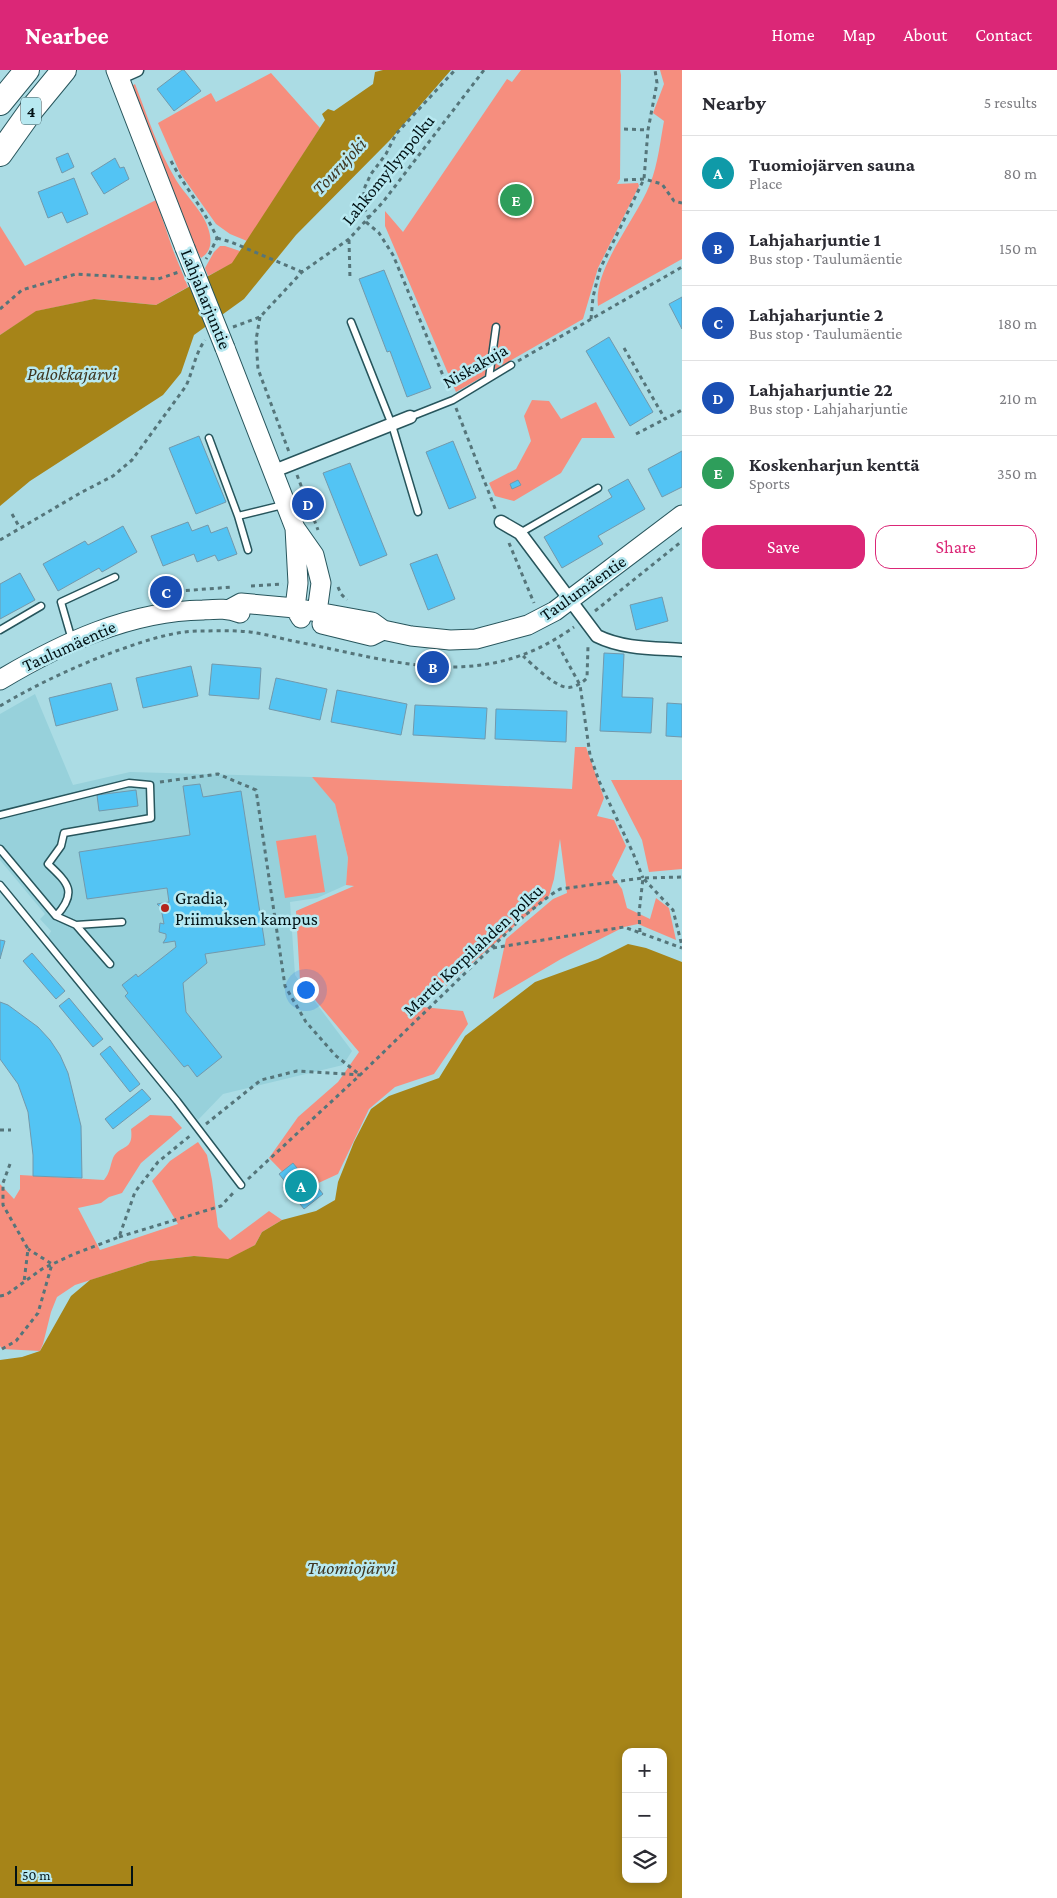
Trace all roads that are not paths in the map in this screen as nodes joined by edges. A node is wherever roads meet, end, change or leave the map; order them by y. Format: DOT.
graph roads {
  1 [pos="27,70"];
  2 [pos="64,70"];
  3 [pos="137,70"];
  4 [pos="118,74"];
  5 [pos="0,103"];
  6 [pos="0,154"];
  7 [pos="351,322"];
  8 [pos="496,327"];
  9 [pos="511,365"];
  10 [pos="489,378"];
  11 [pos="410,417"];
  12 [pos="392,425"];
  13 [pos="210,438"];
  14 [pos="274,471"];
  15 [pos="598,488"];
  16 [pos="286,504"];
  17 [pos="418,512"];
  18 [pos="682,515"];
  19 [pos="238,516"];
  20 [pos="500,522"];
  21 [pos="520,533"];
  22 [pos="248,550"];
  23 [pos="114,577"];
  24 [pos="570,600"];
  25 [pos="41,606"];
  26 [pos="305,613"];
  27 [pos="0,630"];
  28 [pos="73,641"];
  29 [pos="682,650"];
  30 [pos="0,680"];
  31 [pos="0,815"];
  32 [pos="0,849"];
  33 [pos="0,885"];
  34 [pos="56,916"];
  35 [pos="122,922"];
  36 [pos="76,925"];
  37 [pos="110,964"];
  38 [pos="242,1185"];
  1 -- 5 [label="highway, 4"];
  2 -- 6 [label="highway, 4"];
  3 -- 4 [label="street"];
  4 -- 14 [label="main road, Lahjaharjuntie, bridge"];
  7 -- 12 [label="lane"];
  8 -- 10 [label="lane"];
  9 -- 10 [label="lane, Niskakuja"];
  10 -- 11 [label="lane, Niskakuja"];
  11 -- 12 [label="street, Niskakuja"];
  12 -- 14 [label="street, Niskakuja"];
  12 -- 17 [label="lane"];
  13 -- 19 [label="lane"];
  14 -- 16 [label="main road, Lahjaharjuntie"];
  15 -- 21 [label="lane"];
  16 -- 19 [label="lane"];
  16 -- 26 [label="main road, Lahjaharjuntie"];
  18 -- 24 [label="main road, Taulumäentie"];
  19 -- 22 [label="lane"];
  20 -- 21 [label="street"];
  21 -- 24 [label="street"];
  23 -- 28 [label="lane"];
  24 -- 26 [label="main road, Taulumäentie"];
  24 -- 29 [label="street"];
  25 -- 27 [label="lane"];
  26 -- 28 [label="main road, Taulumäentie"];
  28 -- 30 [label="main road, Taulumäentie"];
  31 -- 34 [label="lane"];
  32 -- 34 [label="lane"];
  33 -- 38 [label="lane"];
  34 -- 36 [label="lane"];
  35 -- 36 [label="lane"];
  36 -- 37 [label="lane"];
}
